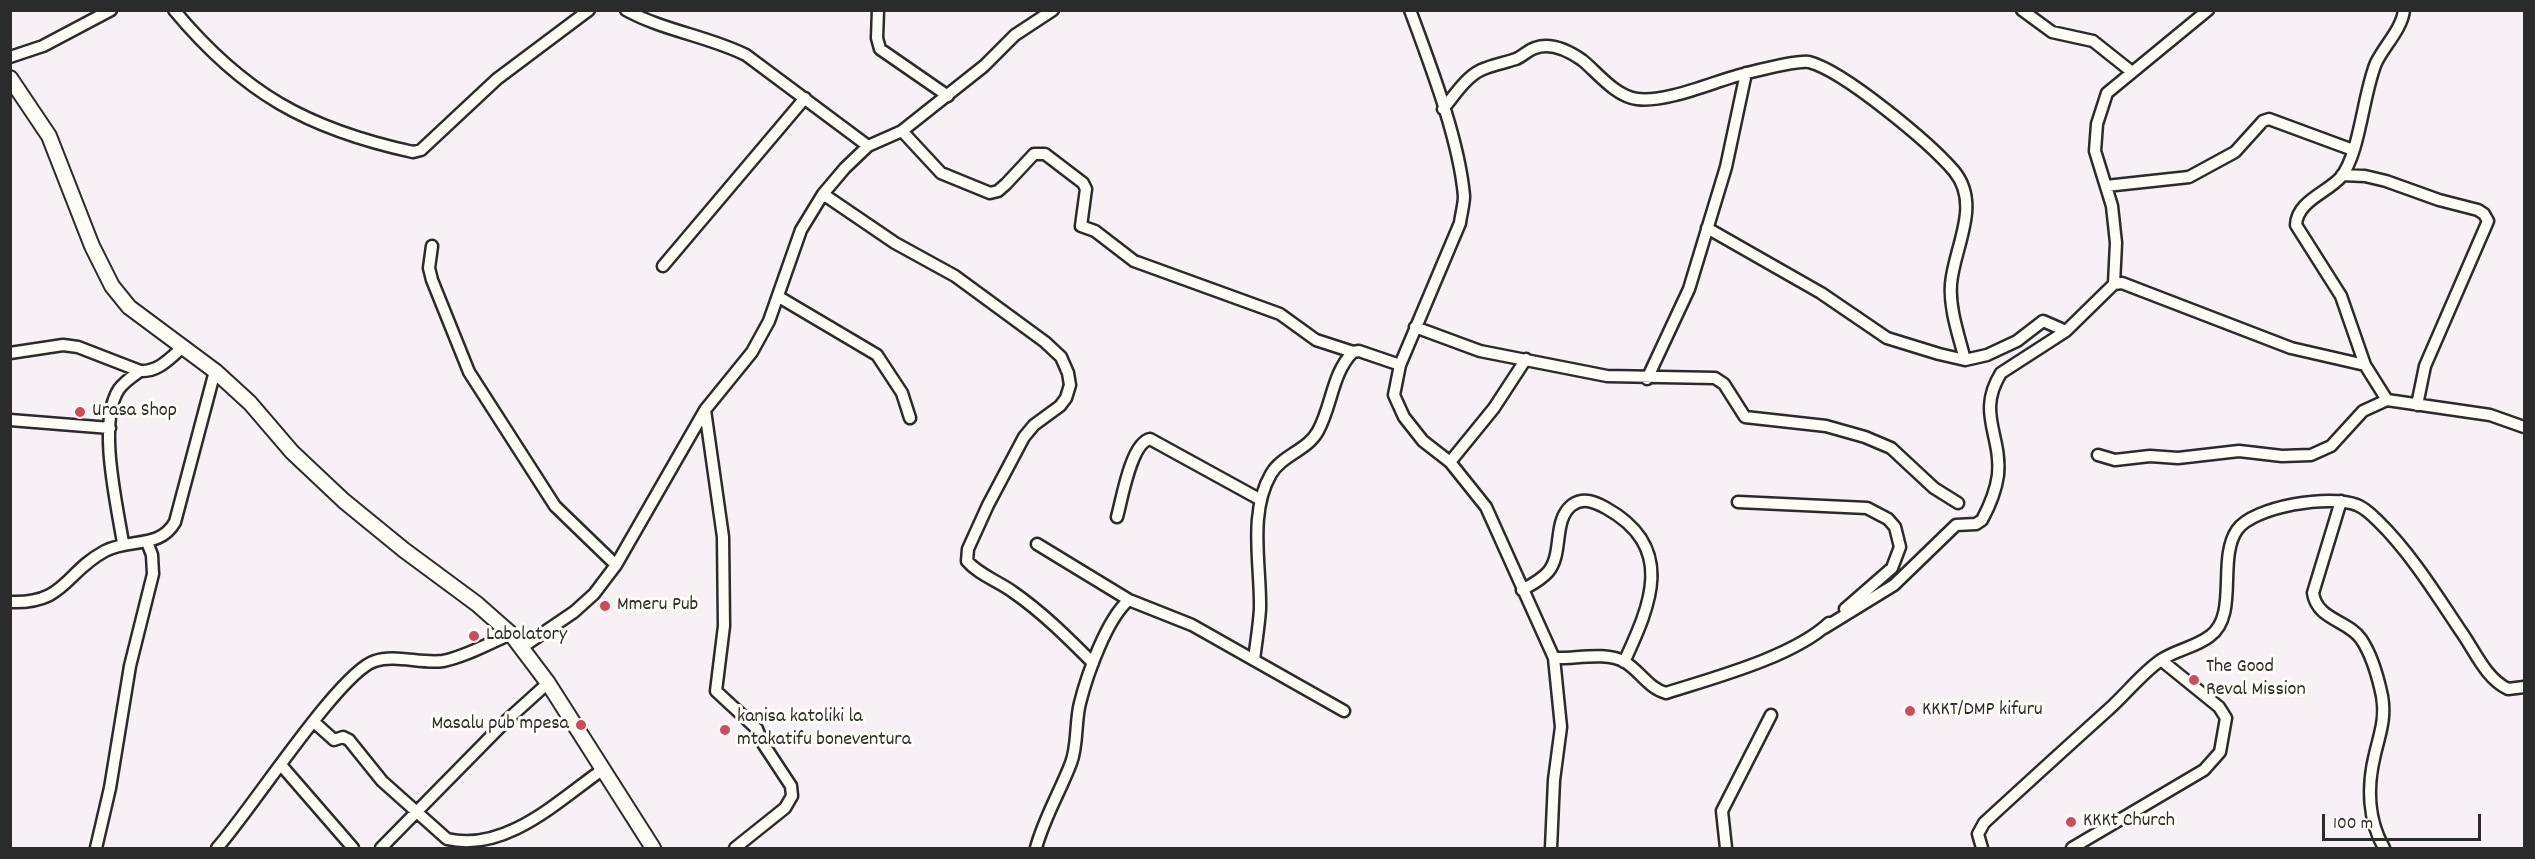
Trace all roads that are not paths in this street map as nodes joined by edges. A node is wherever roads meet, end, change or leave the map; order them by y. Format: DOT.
graph roads {
  1 [pos="111,10"];
  2 [pos="174,10"];
  3 [pos="589,10"];
  4 [pos="626,10"];
  5 [pos="878,10"];
  6 [pos="1053,10"];
  7 [pos="1410,10"];
  8 [pos="2022,10"];
  9 [pos="2208,10"];
  10 [pos="2404,10"];
  11 [pos="10,57"];
  12 [pos="2132,72"];
  13 [pos="1746,73"];
  14 [pos="10,78"];
  15 [pos="948,96"];
  16 [pos="805,98"];
  17 [pos="1443,109"];
  18 [pos="902,131"];
  19 [pos="868,146"];
  20 [pos="2353,150"];
  21 [pos="2342,175"];
  22 [pos="2106,186"];
  23 [pos="823,194"];
  24 [pos="1707,228"];
  25 [pos="432,246"];
  26 [pos="663,266"];
  27 [pos="2114,284"];
  28 [pos="779,297"];
  29 [pos="1415,327"];
  30 [pos="2066,331"];
  31 [pos="183,346"];
  32 [pos="1353,352"];
  33 [pos="10,353"];
  34 [pos="1526,359"];
  35 [pos="1965,360"];
  36 [pos="1400,365"];
  37 [pos="2365,365"];
  38 [pos="141,371"];
  39 [pos="215,371"];
  40 [pos="1647,379"];
  41 [pos="2387,399"];
  42 [pos="2416,405"];
  43 [pos="705,410"];
  44 [pos="910,418"];
  45 [pos="10,420"];
  46 [pos="2524,427"];
  47 [pos="110,428"];
  48 [pos="2098,455"];
  49 [pos="1450,462"];
  50 [pos="1261,500"];
  51 [pos="2341,501"];
  52 [pos="1738,502"];
  53 [pos="1958,503"];
  54 [pos="1117,517"];
  55 [pos="147,542"];
  56 [pos="123,543"];
  57 [pos="1036,544"];
  58 [pos="616,565"];
  59 [pos="1522,590"];
  60 [pos="1129,600"];
  61 [pos="10,602"];
  62 [pos="1824,628"];
  63 [pos="510,634"];
  64 [pos="521,648"];
  65 [pos="1554,658"];
  66 [pos="1254,660"];
  67 [pos="2161,660"];
  68 [pos="1624,662"];
  69 [pos="1093,663"];
  70 [pos="548,683"];
  71 [pos="2524,687"];
  72 [pos="1344,711"];
  73 [pos="1771,715"];
  74 [pos="314,722"];
  75 [pos="281,765"];
  76 [pos="602,770"];
  77 [pos="417,812"];
  78 [pos="653,848"];
  79 [pos="96,849"];
  80 [pos="217,849"];
  81 [pos="353,849"];
  82 [pos="381,849"];
  83 [pos="735,849"];
  84 [pos="1036,849"];
  85 [pos="1551,849"];
  86 [pos="1726,849"];
  87 [pos="1982,849"];
  88 [pos="2072,849"];
  89 [pos="2384,849"];
  1 -- 11 [label="street"];
  2 -- 3 [label="street"];
  4 -- 16 [label="street"];
  5 -- 15 [label="street"];
  6 -- 15 [label="street"];
  7 -- 17 [label="street"];
  8 -- 12 [label="street"];
  9 -- 12 [label="street"];
  10 -- 20 [label="street"];
  12 -- 22 [label="street"];
  13 -- 17 [label="street"];
  13 -- 24 [label="street"];
  13 -- 35 [label="street"];
  14 -- 31 [label="street"];
  15 -- 18 [label="street"];
  16 -- 19 [label="street"];
  16 -- 26 [label="street"];
  17 -- 29 [label="street"];
  18 -- 19 [label="street"];
  18 -- 32 [label="street"];
  19 -- 23 [label="street"];
  20 -- 21 [label="street"];
  20 -- 22 [label="street"];
  21 -- 37 [label="street"];
  21 -- 42 [label="street"];
  22 -- 27 [label="street"];
  23 -- 28 [label="street"];
  23 -- 69 [label="street"];
  24 -- 35 [label="street"];
  24 -- 40 [label="street"];
  25 -- 58 [label="street"];
  27 -- 30 [label="street"];
  27 -- 37 [label="street"];
  28 -- 43 [label="street"];
  28 -- 44 [label="street"];
  29 -- 34 [label="street"];
  29 -- 36 [label="street"];
  30 -- 35 [label="street"];
  30 -- 62 [label="street"];
  31 -- 38 [label="street"];
  31 -- 39 [label="street"];
  32 -- 36 [label="street"];
  32 -- 50 [label="street"];
  33 -- 38 [label="street"];
  34 -- 40 [label="street"];
  34 -- 49 [label="street"];
  36 -- 49 [label="street"];
  37 -- 41 [label="street"];
  38 -- 47 [label="street"];
  39 -- 55 [label="street"];
  39 -- 63 [label="street"];
  40 -- 53 [label="street"];
  41 -- 42 [label="street"];
  41 -- 48 [label="street"];
  42 -- 46 [label="street"];
  43 -- 58 [label="street"];
  43 -- 83 [label="street"];
  45 -- 47 [label="street"];
  47 -- 56 [label="street"];
  49 -- 59 [label="street"];
  50 -- 54 [label="street"];
  50 -- 66 [label="street"];
  51 -- 67 [label="street"];
  51 -- 71 [label="street"];
  51 -- 89 [label="street"];
  52 -- 62 [label="street"];
  55 -- 56 [label="street"];
  55 -- 79 [label="street"];
  56 -- 61 [label="street"];
  57 -- 60 [label="street"];
  58 -- 64 [label="street"];
  59 -- 65 [label="street"];
  59 -- 68 [label="street"];
  60 -- 66 [label="street"];
  60 -- 69 [label="street"];
  62 -- 68 [label="street"];
  63 -- 64 [label="street"];
  63 -- 74 [label="street"];
  64 -- 70 [label="street"];
  65 -- 68 [label="street"];
  65 -- 85 [label="street"];
  66 -- 72 [label="street"];
  67 -- 87 [label="street"];
  67 -- 88 [label="street"];
  69 -- 84 [label="street"];
  70 -- 76 [label="street"];
  70 -- 77 [label="street"];
  73 -- 86 [label="street"];
  74 -- 75 [label="street"];
  74 -- 77 [label="street"];
  75 -- 80 [label="street"];
  75 -- 81 [label="street"];
  76 -- 77 [label="street"];
  76 -- 78 [label="street"];
  77 -- 82 [label="street"];
}
